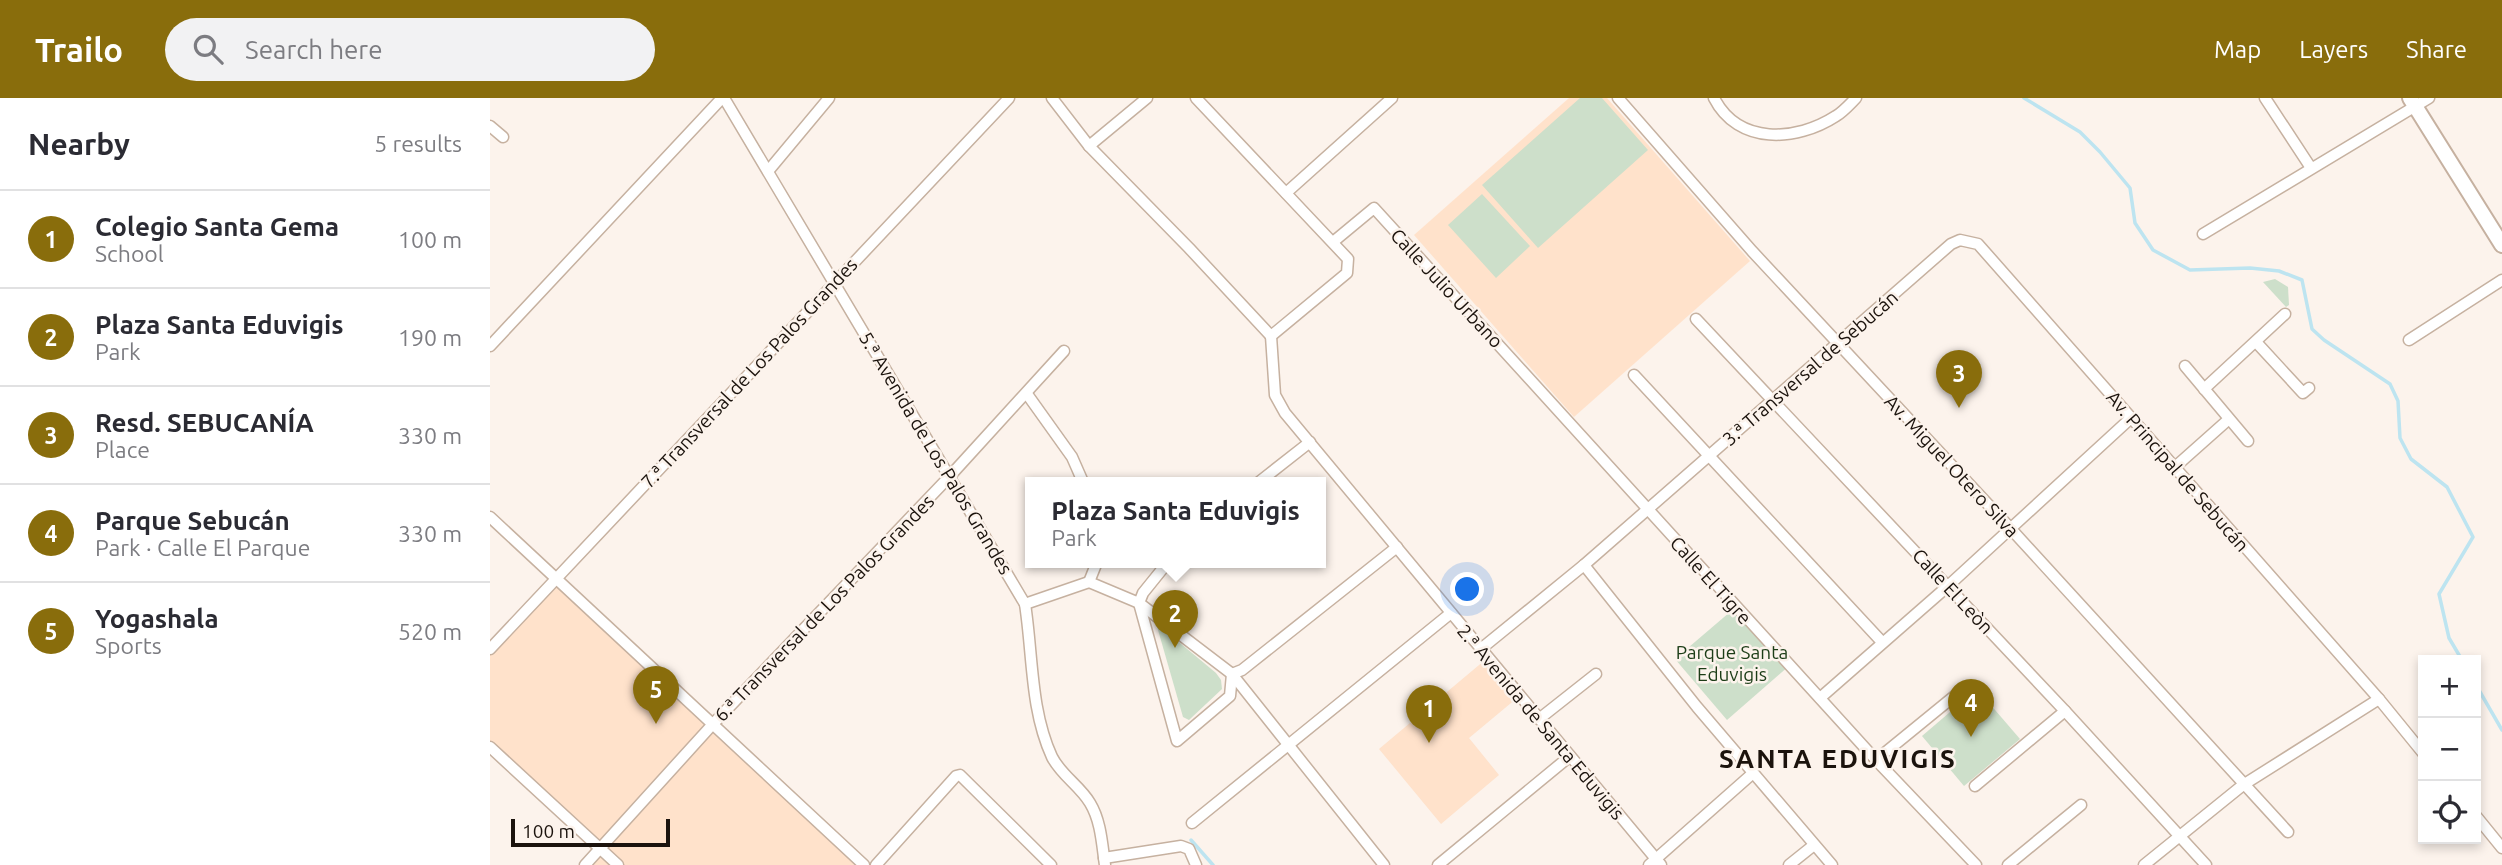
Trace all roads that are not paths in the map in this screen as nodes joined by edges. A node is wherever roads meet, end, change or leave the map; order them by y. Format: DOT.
graph roads {
  1 [pos="723,98"];
  2 [pos="830,98"];
  3 [pos="1009,98"];
  4 [pos="1052,98"];
  5 [pos="1147,98"];
  6 [pos="1196,98"];
  7 [pos="1392,98"];
  8 [pos="1618,98"];
  9 [pos="1714,98"];
  10 [pos="1856,98"];
  11 [pos="2265,98"];
  12 [pos="2429,98"];
  13 [pos="2413,102"];
  14 [pos="490,126"];
  15 [pos="503,137"];
  16 [pos="1089,146"];
  17 [pos="2311,168"];
  18 [pos="769,170"];
  19 [pos="1286,193"];
  20 [pos="2203,234"];
  21 [pos="1333,243"];
  22 [pos="1978,244"];
  23 [pos="2502,245"];
  24 [pos="2502,280"];
  25 [pos="835,281"];
  26 [pos="2285,314"];
  27 [pos="1696,319"];
  28 [pos="1270,337"];
  29 [pos="2409,340"];
  30 [pos="2256,342"];
  31 [pos="1837,343"];
  32 [pos="490,346"];
  33 [pos="1063,351"];
  34 [pos="2185,366"];
  35 [pos="1634,375"];
  36 [pos="2309,388"];
  37 [pos="2204,389"];
  38 [pos="1027,394"];
  39 [pos="1773,400"];
  40 [pos="2131,418"];
  41 [pos="2230,419"];
  42 [pos="2248,441"];
  43 [pos="1310,442"];
  44 [pos="1710,455"];
  45 [pos="2175,467"];
  46 [pos="950,476"];
  47 [pos="1081,477"];
  48 [pos="1265,477"];
  49 [pos="1647,510"];
  50 [pos="490,517"];
  51 [pos="2011,529"];
  52 [pos="1397,547"];
  53 [pos="1584,565"];
  54 [pos="1095,568"];
  55 [pos="1163,568"];
  56 [pos="555,579"];
  57 [pos="1089,582"];
  58 [pos="1948,586"];
  59 [pos="1139,603"];
  60 [pos="1025,604"];
  61 [pos="1451,613"];
  62 [pos="1882,642"];
  63 [pos="1482,648"];
  64 [pos="490,649"];
  65 [pos="1232,674"];
  66 [pos="1596,674"];
  67 [pos="1963,689"];
  68 [pos="1820,698"];
  69 [pos="2379,699"];
  70 [pos="2065,711"];
  71 [pos="1539,719"];
  72 [pos="712,725"];
  73 [pos="1288,745"];
  74 [pos="490,747"];
  75 [pos="2418,747"];
  76 [pos="1569,757"];
  77 [pos="1876,760"];
  78 [pos="1752,774"];
  79 [pos="2244,785"];
  80 [pos="1975,786"];
  81 [pos="2081,804"];
  82 [pos="2481,822"];
  83 [pos="1192,823"];
  84 [pos="2288,832"];
  85 [pos="2179,836"];
  86 [pos="1814,845"];
  87 [pos="2502,848"];
  88 [pos="600,849"];
  89 [pos="1104,861"];
  90 [pos="1655,863"];
  91 [pos="585,865"];
  92 [pos="618,865"];
  93 [pos="864,865"];
  94 [pos="876,865"];
  95 [pos="1051,865"];
  96 [pos="1196,865"];
  97 [pos="1384,865"];
  98 [pos="1438,865"];
  99 [pos="1789,865"];
  100 [pos="1832,865"];
  101 [pos="1976,865"];
  102 [pos="2008,865"];
  103 [pos="2144,865"];
  104 [pos="2206,865"];
  1 -- 18 [label="street, 5.ª Avenida de Los Palos Grandes"];
  1 -- 32 [label="street"];
  2 -- 18 [label="street"];
  3 -- 25 [label="street, 7.ª Transversal de Los Palos Grandes"];
  4 -- 16 [label="street"];
  5 -- 16 [label="street"];
  6 -- 19 [label="street"];
  7 -- 19 [label="street"];
  8 -- 31 [label="street, Av. Miguel Otero Silva"];
  9 -- 10 [label="street"];
  11 -- 17 [label="street"];
  12 -- 13 [label="street"];
  13 -- 17 [label="street"];
  13 -- 23 [label="main road"];
  14 -- 15 [label="street"];
  16 -- 28 [label="street"];
  17 -- 20 [label="street"];
  18 -- 25 [label="street, 5.ª Avenida de Los Palos Grandes"];
  19 -- 21 [label="street"];
  21 -- 28 [label="street"];
  21 -- 49 [label="street, Calle Julio Urbano"];
  22 -- 31 [label="street, 3.ª Transversal de Sebucán"];
  22 -- 40 [label="street, Av. Principal de Sebucán"];
  24 -- 29 [label="street"];
  25 -- 46 [label="street, 5.ª Avenida de Los Palos Grandes"];
  25 -- 56 [label="street, 7.ª Transversal de Los Palos Grandes"];
  26 -- 30 [label="street"];
  27 -- 39 [label="street, Calle El Leòn"];
  28 -- 43 [label="street, 2.ª Avenida de Santa Eduvigis"];
  30 -- 36 [label="street"];
  30 -- 37 [label="street"];
  31 -- 39 [label="street, 3.ª Transversal de Sebucán"];
  31 -- 51 [label="street, Av. Miguel Otero Silva"];
  33 -- 38 [label="street, 6.ª Transversal de Los Palos Grandes"];
  34 -- 37 [label="street"];
  35 -- 44 [label="street"];
  37 -- 41 [label="street"];
  38 -- 46 [label="street, 6.ª Transversal de Los Palos Grandes"];
  38 -- 47 [label="street"];
  39 -- 44 [label="street, 3.ª Transversal de Sebucán"];
  39 -- 58 [label="street, Calle El Leòn"];
  40 -- 45 [label="street, Av. Principal de Sebucán"];
  40 -- 51 [label="street"];
  41 -- 42 [label="street"];
  41 -- 45 [label="street"];
  43 -- 48 [label="street"];
  43 -- 52 [label="street, 2.ª Avenida de Santa Eduvigis"];
  44 -- 49 [label="street, 3.ª Transversal de Sebucán"];
  44 -- 62 [label="street"];
  45 -- 69 [label="street, Av. Principal de Sebucán"];
  46 -- 60 [label="street, 5.ª Avenida de Los Palos Grandes"];
  46 -- 72 [label="street, 6.ª Transversal de Los Palos Grandes"];
  49 -- 53 [label="street, 3.ª Transversal de Sebucán"];
  49 -- 68 [label="street, Calle El Tigre"];
  50 -- 56 [label="street"];
  51 -- 58 [label="street"];
  51 -- 79 [label="street, Av. Miguel Otero Silva"];
  52 -- 61 [label="street, 2.ª Avenida de Santa Eduvigis"];
  52 -- 65 [label="street"];
  53 -- 63 [label="street, 3.ª Transversal de Sebucán"];
  53 -- 78 [label="street"];
  54 -- 57 [label="street"];
  55 -- 59 [label="street"];
  56 -- 64 [label="street, 7.ª Transversal de Los Palos Grandes"];
  56 -- 72 [label="street"];
  57 -- 59 [label="street"];
  57 -- 60 [label="street"];
  58 -- 62 [label="street"];
  58 -- 70 [label="street, Calle El Leòn"];
  59 -- 65 [label="street"];
  59 -- 65 [label="street"];
  60 -- 89 [label="street, 5.ª Avenida de Los Palos Grandes"];
  61 -- 63 [label="street, 2.ª Avenida de Santa Eduvigis"];
  61 -- 73 [label="street"];
  62 -- 68 [label="street"];
  63 -- 71 [label="street, 2.ª Avenida de Santa Eduvigis"];
  65 -- 73 [label="street"];
  66 -- 71 [label="street"];
  67 -- 77 [label="street"];
  68 -- 77 [label="street, Calle El Tigre"];
  69 -- 75 [label="street, Av. Principal de Sebucán"];
  69 -- 79 [label="street"];
  70 -- 80 [label="street"];
  70 -- 85 [label="street, Calle El Leòn"];
  71 -- 76 [label="street, 2.ª Avenida de Santa Eduvigis"];
  72 -- 88 [label="street, 6.ª Transversal de Los Palos Grandes"];
  72 -- 93 [label="street"];
  73 -- 83 [label="street"];
  73 -- 97 [label="street"];
  74 -- 88 [label="street"];
  76 -- 90 [label="street, 2.ª Avenida de Santa Eduvigis"];
  76 -- 98 [label="street"];
  77 -- 101 [label="street, Calle El Tigre"];
  78 -- 86 [label="street"];
  78 -- 90 [label="street"];
  79 -- 84 [label="street, Av. Miguel Otero Silva"];
  79 -- 85 [label="street"];
  81 -- 102 [label="street"];
  82 -- 87 [label="street"];
  85 -- 103 [label="street"];
  85 -- 104 [label="street, Calle El Leòn"];
  86 -- 99 [label="street"];
  86 -- 100 [label="street"];
  88 -- 91 [label="street, 6.ª Transversal de Los Palos Grandes"];
  88 -- 92 [label="street"];
  89 -- 96 [label="street"];
  94 -- 95 [label="street"];
}
